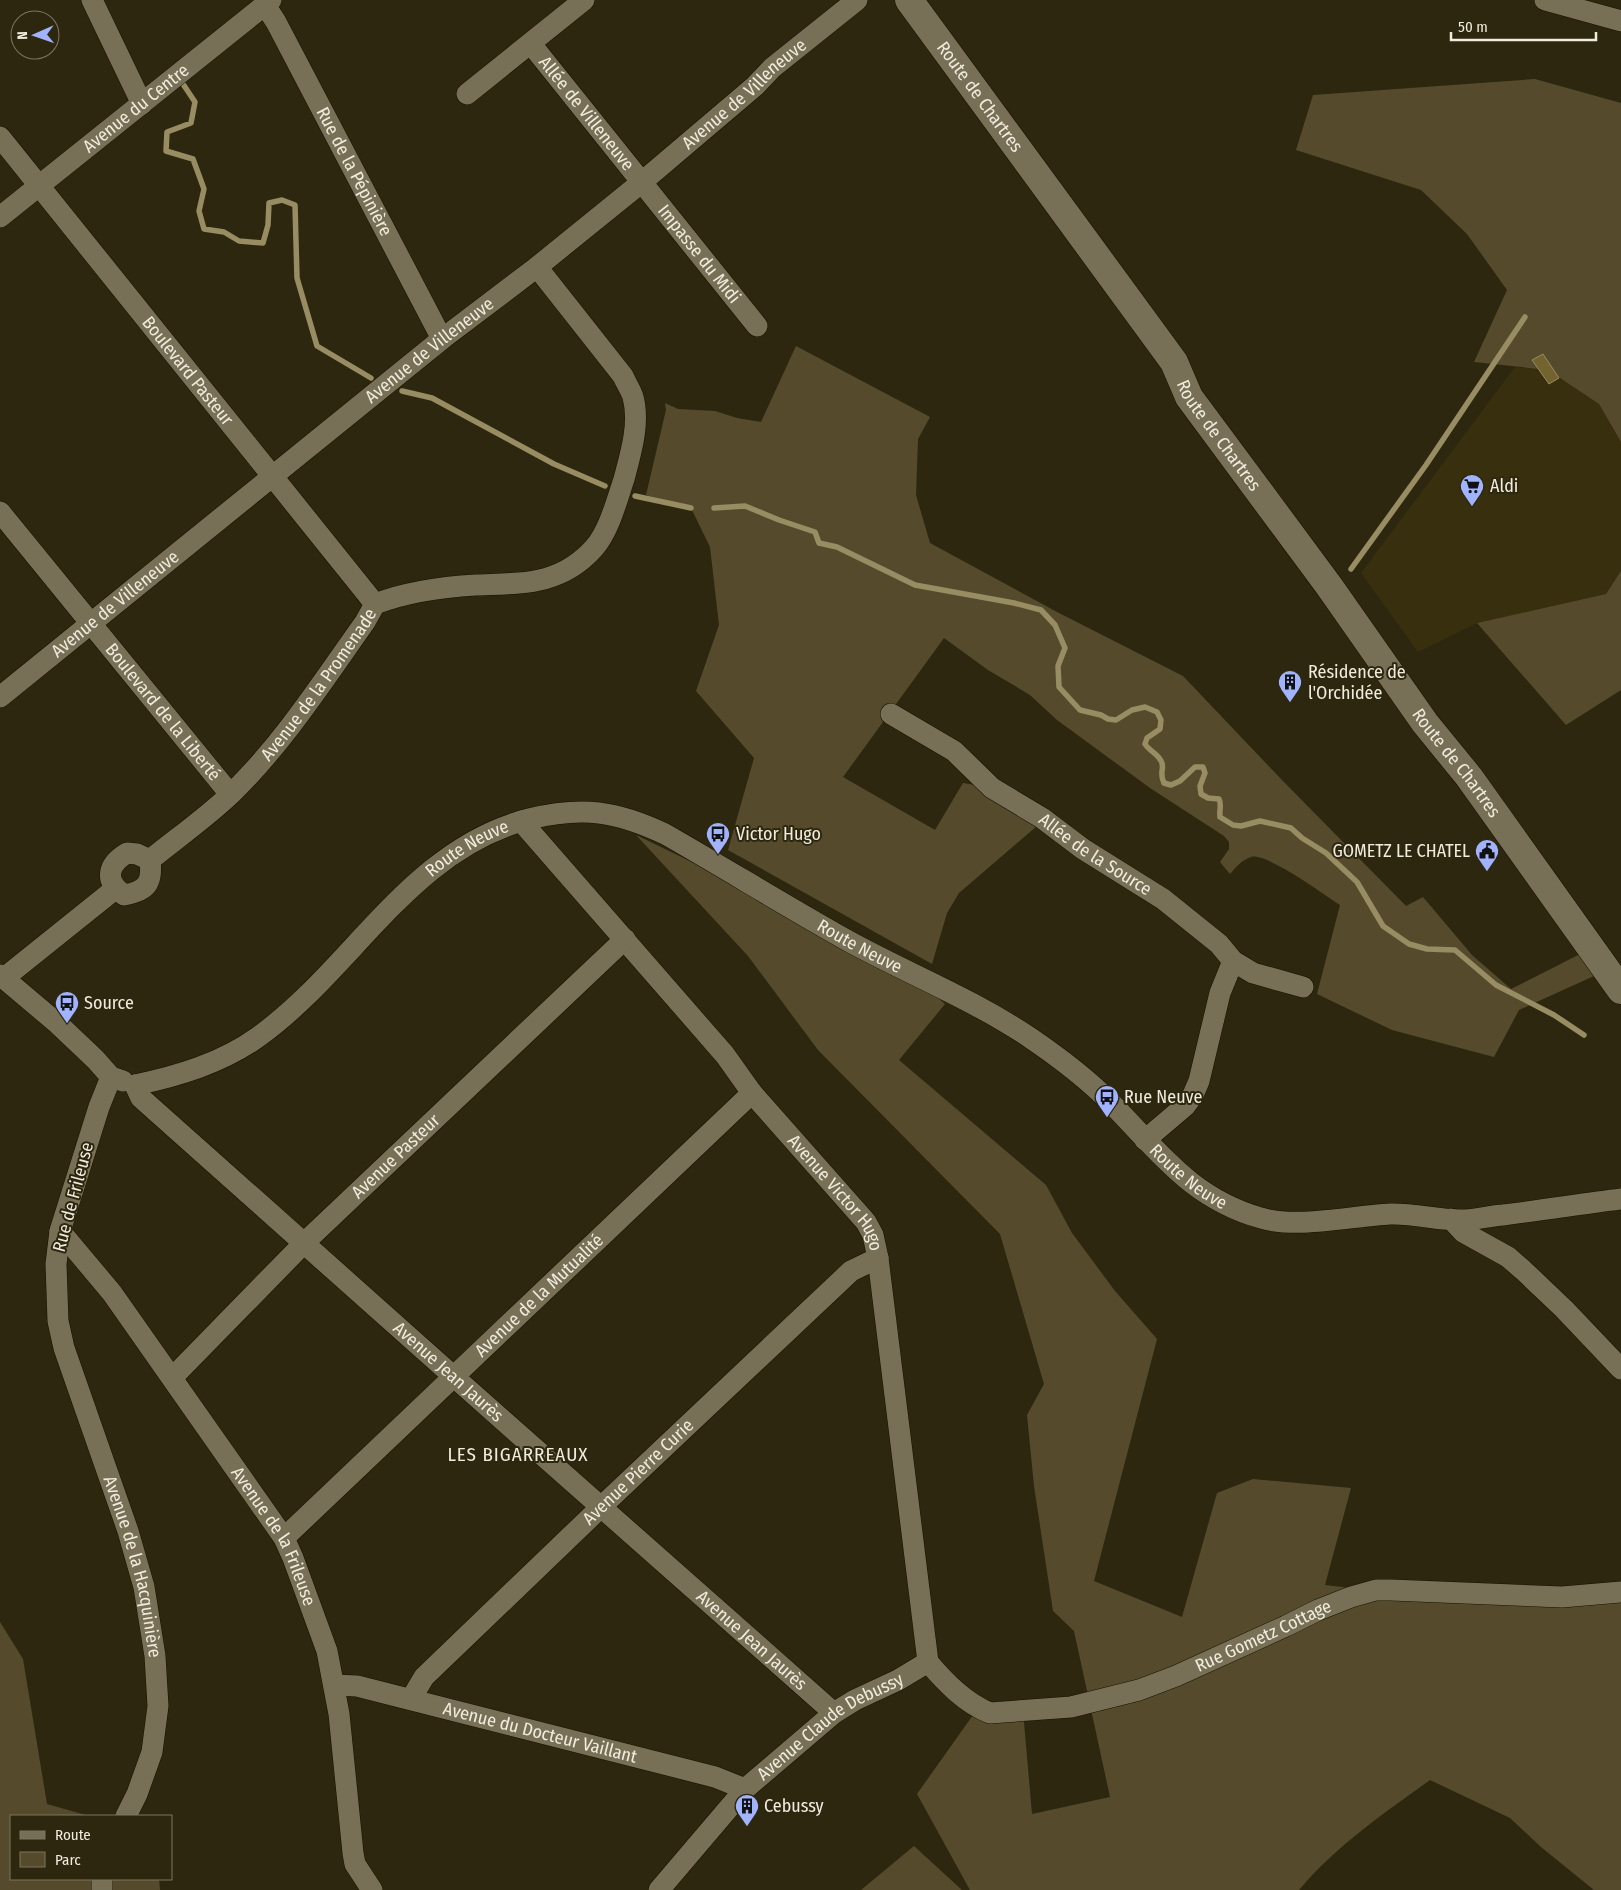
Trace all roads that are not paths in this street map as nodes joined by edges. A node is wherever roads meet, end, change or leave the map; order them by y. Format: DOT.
graph roads {
  1 [pos="92,0"];
  2 [pos="584,0"];
  3 [pos="857,0"];
  4 [pos="909,0"];
  5 [pos="1545,0"];
  6 [pos="268,2"];
  7 [pos="1621,21"];
  8 [pos="531,44"];
  9 [pos="467,94"];
  10 [pos="142,104"];
  11 [pos="0,137"];
  12 [pos="642,182"];
  13 [pos="38,186"];
  14 [pos="0,217"];
  15 [pos="537,266"];
  16 [pos="757,326"];
  17 [pos="442,339"];
  18 [pos="1174,362"];
  19 [pos="272,477"];
  20 [pos="0,512"];
  21 [pos="375,604"];
  22 [pos="91,624"];
  23 [pos="0,697"];
  24 [pos="890,714"];
  25 [pos="230,794"];
  26 [pos="521,821"];
  27 [pos="150,860"];
  28 [pos="115,889"];
  29 [pos="625,940"];
  30 [pos="1234,960"];
  31 [pos="1621,965"];
  32 [pos="2,977"];
  33 [pos="1303,987"];
  34 [pos="1621,990"];
  35 [pos="111,1077"];
  36 [pos="135,1085"];
  37 [pos="752,1093"];
  38 [pos="1145,1140"];
  39 [pos="1621,1199"];
  40 [pos="1451,1219"];
  41 [pos="60,1231"];
  42 [pos="304,1244"];
  43 [pos="878,1258"];
  44 [pos="58,1321"];
  45 [pos="1621,1369"];
  46 [pos="453,1376"];
  47 [pos="172,1378"];
  48 [pos="601,1507"];
  49 [pos="284,1538"];
  50 [pos="1621,1592"];
  51 [pos="928,1662"];
  52 [pos="334,1685"];
  53 [pos="411,1700"];
  54 [pos="834,1713"];
  55 [pos="745,1790"];
  56 [pos="126,1815"];
  57 [pos="372,1890"];
  58 [pos="659,1890"];
  1 -- 10 [label="street"];
  2 -- 8 [label="street, Allée de Villeneuve"];
  3 -- 12 [label="street, Avenue de Villeneuve"];
  4 -- 18 [label="main road, Route de Chartres"];
  5 -- 7 [label="street"];
  6 -- 10 [label="street, Avenue du Centre"];
  6 -- 17 [label="street, Rue de la Pépinière"];
  8 -- 9 [label="street, Allée de Villeneuve"];
  8 -- 12 [label="street, Allée de Villeneuve"];
  10 -- 13 [label="street, Avenue du Centre"];
  11 -- 13 [label="street, Boulevard Pasteur"];
  12 -- 15 [label="street, Avenue de Villeneuve"];
  12 -- 16 [label="street, Impasse du Midi"];
  13 -- 14 [label="street, Avenue du Centre"];
  13 -- 19 [label="street, Boulevard Pasteur"];
  15 -- 17 [label="street, Avenue de Villeneuve"];
  15 -- 21 [label="street, Avenue de la Promenade"];
  17 -- 19 [label="street, Avenue de Villeneuve"];
  18 -- 31 [label="main road, Route de Chartres"];
  18 -- 34 [label="main road, Route de Chartres"];
  19 -- 21 [label="street, Boulevard Pasteur"];
  19 -- 22 [label="street, Avenue de Villeneuve"];
  20 -- 22 [label="street, Boulevard de la Liberté"];
  21 -- 25 [label="street, Avenue de la Promenade"];
  22 -- 23 [label="street, Avenue de Villeneuve"];
  22 -- 25 [label="street, Boulevard de la Liberté"];
  24 -- 30 [label="street, Allée de la Source"];
  25 -- 27 [label="street, Avenue de la Promenade"];
  26 -- 29 [label="street, Avenue Victor Hugo"];
  26 -- 36 [label="street, Route Neuve"];
  26 -- 38 [label="street, Route Neuve"];
  27 -- 28 [label="street"];
  27 -- 28 [label="street"];
  28 -- 32 [label="street"];
  29 -- 37 [label="street, Avenue Victor Hugo"];
  29 -- 42 [label="street, Avenue Pasteur"];
  30 -- 33 [label="street, Allée de la Source"];
  30 -- 38 [label="street"];
  32 -- 35 [label="street"];
  35 -- 36 [label="street"];
  35 -- 41 [label="street, Rue de Frileuse"];
  36 -- 42 [label="street, Avenue Jean Jaurès"];
  37 -- 43 [label="street, Avenue Victor Hugo"];
  37 -- 46 [label="street, Avenue de la Mutualité"];
  38 -- 40 [label="street, Route Neuve"];
  39 -- 40 [label="street, Route Neuve"];
  40 -- 45 [label="street"];
  41 -- 44 [label="street, Rue de Frileuse"];
  41 -- 47 [label="street, Avenue de la Frileuse"];
  42 -- 46 [label="street, Avenue Jean Jaurès"];
  42 -- 47 [label="street, Avenue Pasteur"];
  43 -- 48 [label="street, Avenue Pierre Curie"];
  43 -- 51 [label="street, Avenue Victor Hugo"];
  44 -- 56 [label="street, Avenue de la Hacquinière"];
  46 -- 48 [label="street, Avenue Jean Jaurès"];
  46 -- 49 [label="street, Avenue de la Mutualité"];
  47 -- 49 [label="street, Avenue de la Frileuse"];
  48 -- 53 [label="street, Avenue Pierre Curie"];
  48 -- 54 [label="street, Avenue Jean Jaurès"];
  49 -- 52 [label="street, Avenue de la Frileuse"];
  50 -- 51 [label="street, Rue Gometz Cottage"];
  51 -- 54 [label="street, Avenue Claude Debussy"];
  52 -- 53 [label="street, Avenue du Docteur Vaillant"];
  52 -- 57 [label="street, Avenue de la Frileuse"];
  53 -- 55 [label="street, Avenue du Docteur Vaillant"];
  54 -- 55 [label="street, Avenue Claude Debussy"];
  55 -- 58 [label="street, Avenue Claude Debussy"];
}
